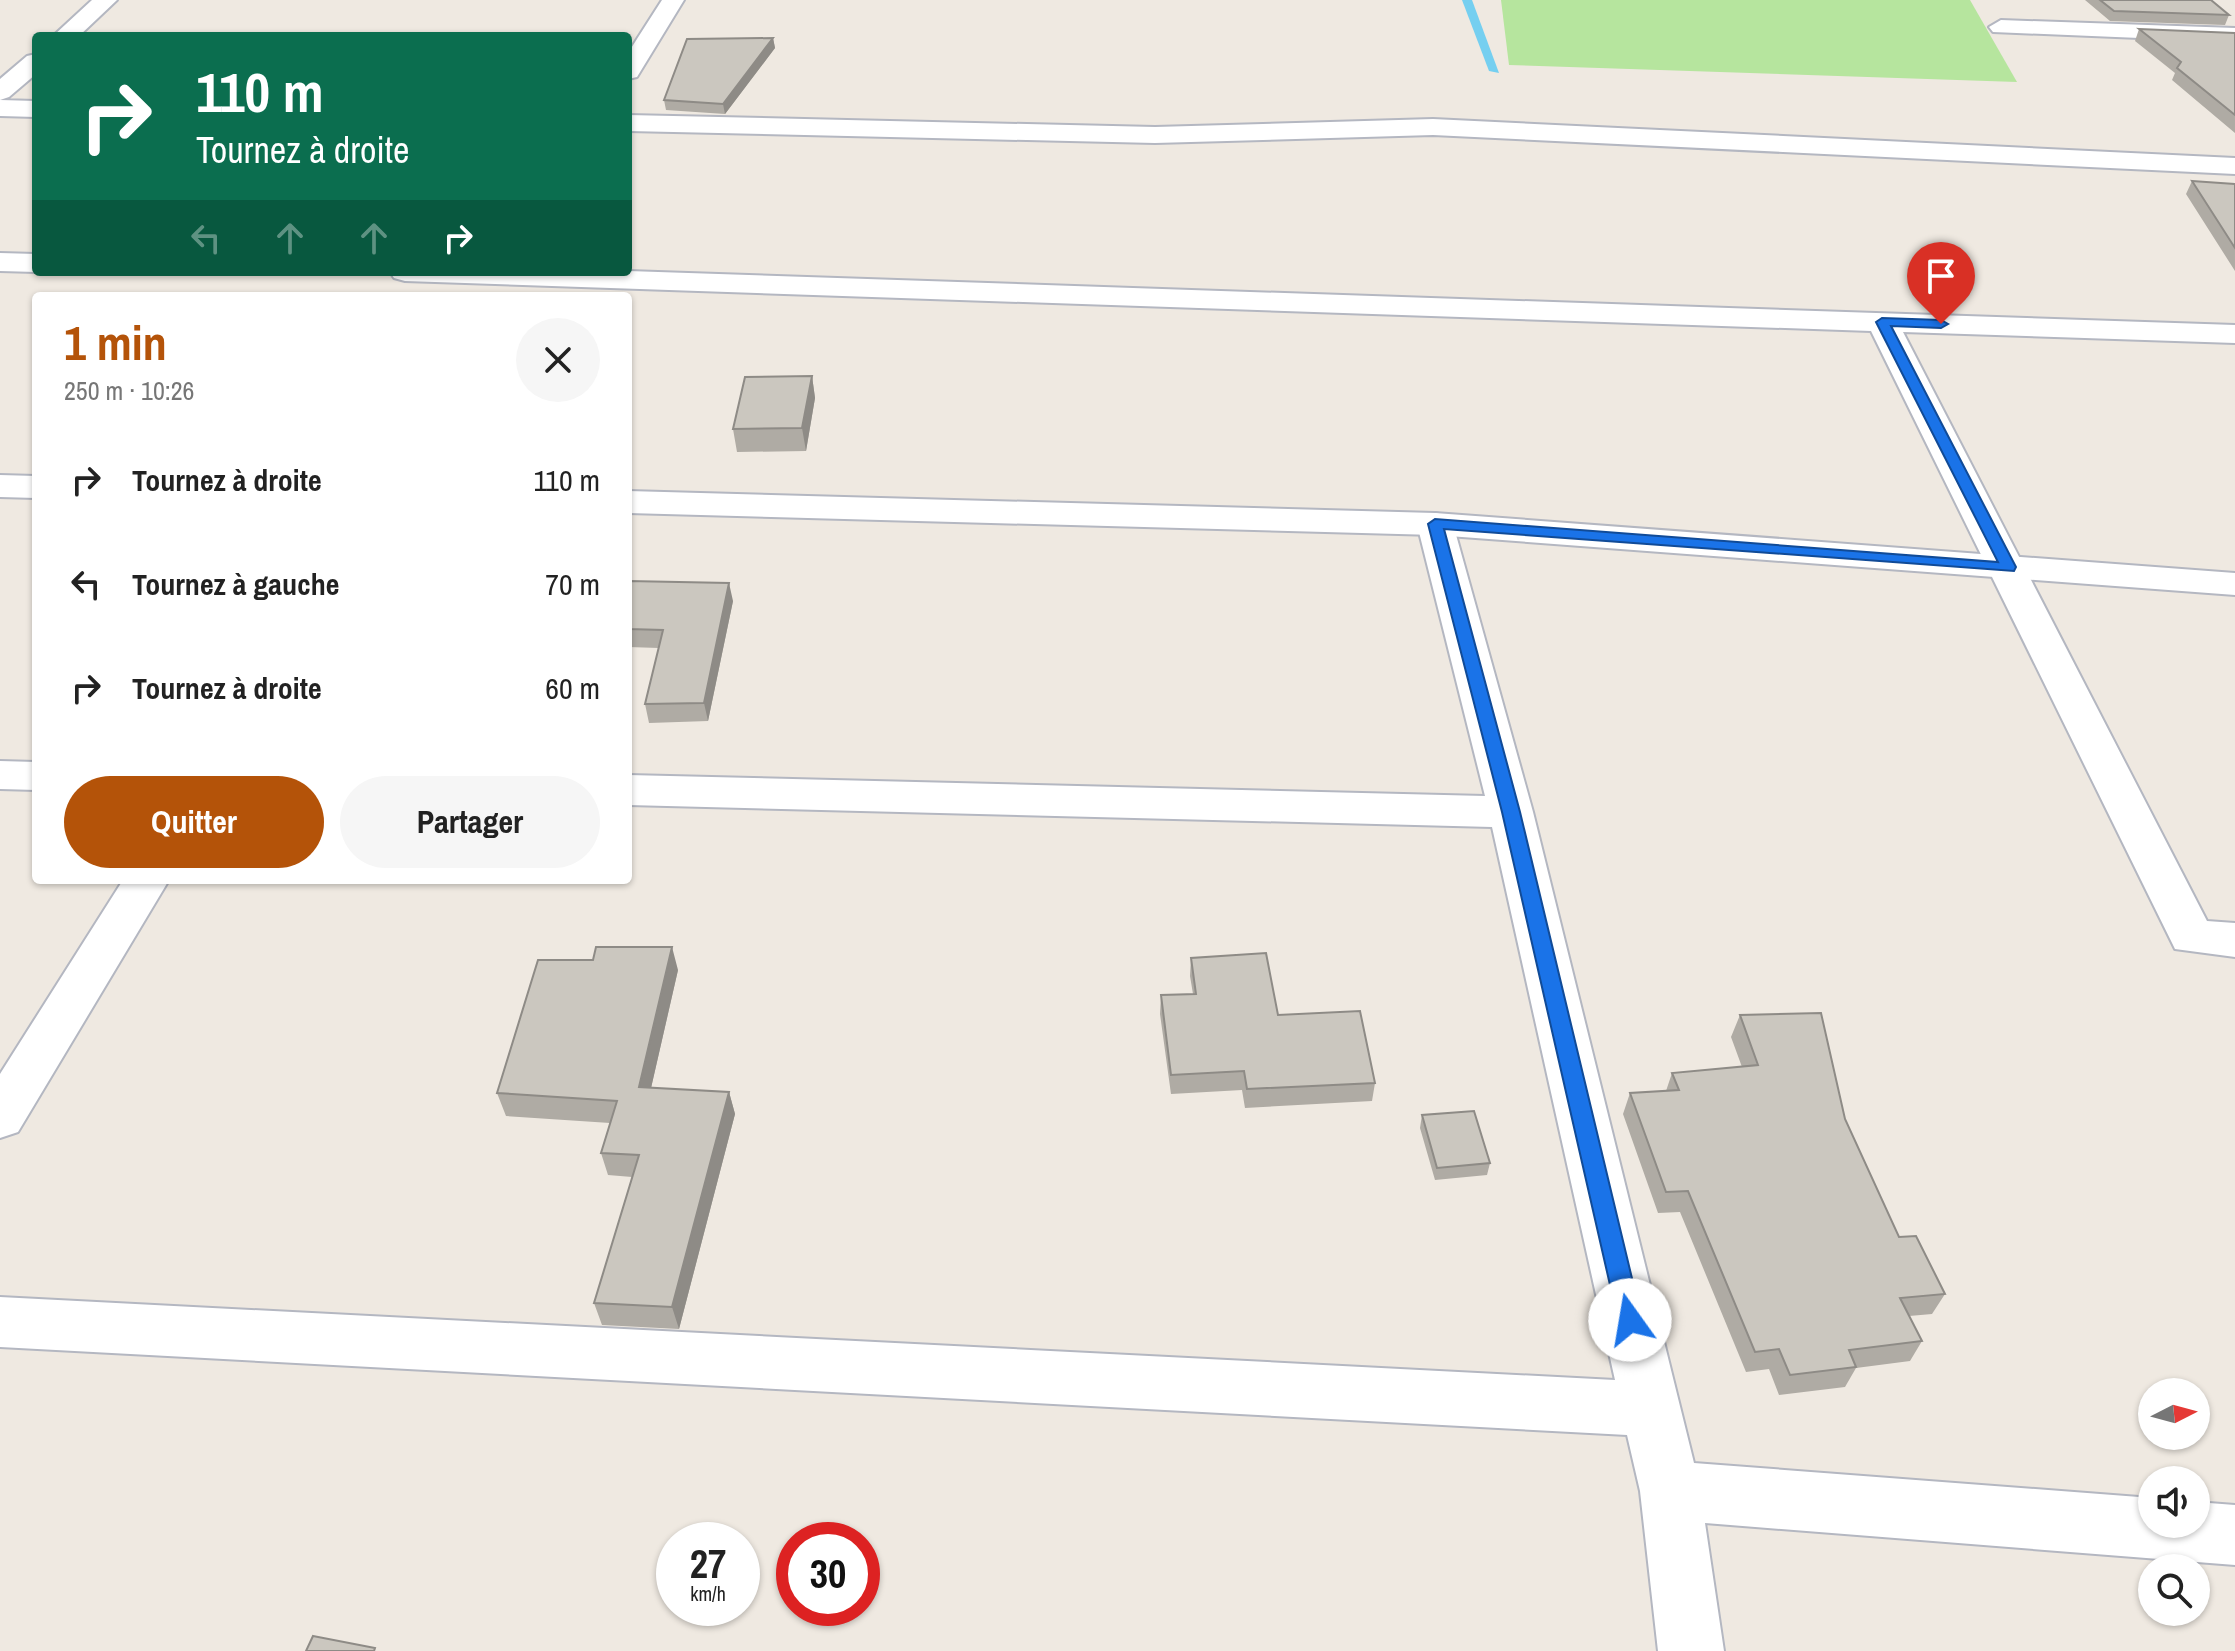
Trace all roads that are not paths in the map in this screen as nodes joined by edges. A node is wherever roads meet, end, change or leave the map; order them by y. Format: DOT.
graph roads {
  1 [pos="106,0"];
  2 [pos="673,0"];
  3 [pos="2001,27"];
  4 [pos="70,32"];
  5 [pos="2235,35"];
  6 [pos="32,64"];
  7 [pos="632,66"];
  8 [pos="0,92"];
  9 [pos="0,108"];
  10 [pos="32,109"];
  11 [pos="632,123"];
  12 [pos="2235,166"];
  13 [pos="0,262"];
  14 [pos="32,263"];
  15 [pos="446,276"];
  16 [pos="498,281"];
  17 [pos="1882,322"];
  18 [pos="2235,334"];
  19 [pos="0,486"];
  20 [pos="32,487"];
  21 [pos="632,502"];
  22 [pos="1435,524"];
  23 [pos="2008,567"];
  24 [pos="2235,584"];
  25 [pos="0,775"];
  26 [pos="32,776"];
  27 [pos="632,790"];
  28 [pos="1511,812"];
  29 [pos="144,884"];
  30 [pos="2235,940"];
  31 [pos="0,1117"];
  32 [pos="0,1322"];
  33 [pos="1651,1409"];
  34 [pos="1670,1491"];
  35 [pos="2235,1535"];
  36 [pos="1691,1651"];
  1 -- 4 [label="street"];
  2 -- 7 [label="street"];
  3 -- 5 [label="street"];
  6 -- 8 [label="street"];
  9 -- 10 [label="street"];
  11 -- 12 [label="street"];
  13 -- 14 [label="street"];
  15 -- 16 [label="street"];
  16 -- 17 [label="street"];
  17 -- 18 [label="street"];
  17 -- 23 [label="street"];
  19 -- 20 [label="street"];
  21 -- 22 [label="street"];
  22 -- 23 [label="street"];
  22 -- 28 [label="street"];
  23 -- 24 [label="street"];
  23 -- 30 [label="street"];
  25 -- 26 [label="street"];
  27 -- 28 [label="street"];
  28 -- 33 [label="street"];
  29 -- 31 [label="street"];
  32 -- 33 [label="street"];
  33 -- 34 [label="street"];
  34 -- 35 [label="street"];
  34 -- 36 [label="street"];
}
